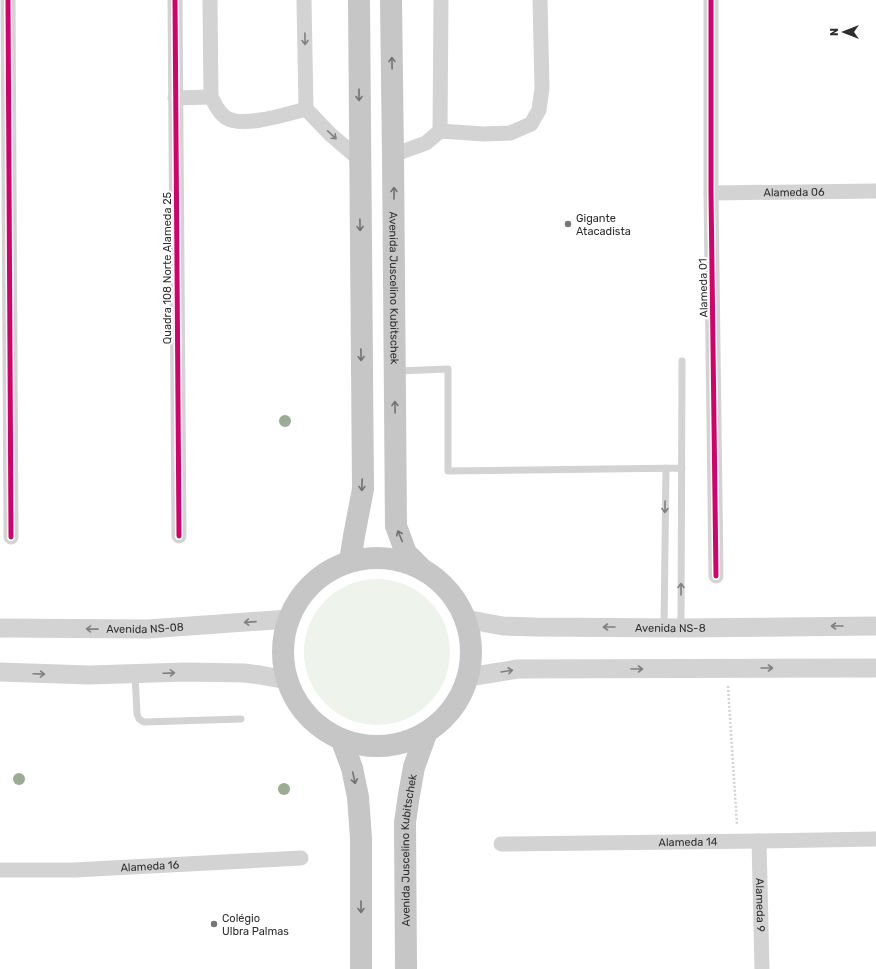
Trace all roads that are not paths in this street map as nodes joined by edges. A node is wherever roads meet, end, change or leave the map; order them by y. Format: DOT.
graph roads {
  1 [pos="8,0"];
  2 [pos="175,0"];
  3 [pos="210,0"];
  4 [pos="304,0"];
  5 [pos="359,0"];
  6 [pos="391,0"];
  7 [pos="441,0"];
  8 [pos="540,0"];
  9 [pos="711,0"];
  10 [pos="211,97"];
  11 [pos="175,98"];
  12 [pos="306,109"];
  13 [pos="440,131"];
  14 [pos="394,155"];
  15 [pos="359,159"];
  16 [pos="876,191"];
  17 [pos="711,193"];
  18 [pos="682,361"];
  19 [pos="395,371"];
  20 [pos="666,468"];
  21 [pos="682,468"];
  22 [pos="179,536"];
  23 [pos="11,537"];
  24 [pos="350,561"];
  25 [pos="421,568"];
  26 [pos="716,576"];
  27 [pos="465,618"];
  28 [pos="289,619"];
  29 [pos="876,626"];
  30 [pos="0,628"];
  31 [pos="673,628"];
  32 [pos="876,668"];
  33 [pos="0,672"];
  34 [pos="135,674"];
  35 [pos="468,677"];
  36 [pos="287,680"];
  37 [pos="241,719"];
  38 [pos="426,734"];
  39 [pos="342,741"];
  40 [pos="876,839"];
  41 [pos="759,841"];
  42 [pos="501,844"];
  43 [pos="301,858"];
  44 [pos="0,870"];
  45 [pos="361,969"];
  46 [pos="406,969"];
  47 [pos="762,969"];
  1 -- 23 [label="street"];
  2 -- 11 [label="street, Quadra 108 Norte Alameda 25"];
  3 -- 10 [label="street"];
  4 -- 12 [label="street, one-way"];
  5 -- 15 [label="main road, one-way"];
  14 -- 6 [label="main road, Avenida Juscelino Kubitschek, one-way"];
  7 -- 13 [label="street"];
  8 -- 13 [label="street"];
  9 -- 17 [label="street, Alameda 01"];
  10 -- 11 [label="street"];
  10 -- 12 [label="street"];
  11 -- 22 [label="street, Quadra 108 Norte Alameda 25"];
  12 -- 15 [label="street, one-way"];
  13 -- 14 [label="street"];
  19 -- 14 [label="main road, Avenida Juscelino Kubitschek, one-way"];
  15 -- 24 [label="main road, one-way"];
  16 -- 17 [label="street, Alameda 06"];
  17 -- 26 [label="street, Alameda 01"];
  18 -- 21 [label="lane"];
  19 -- 20 [label="lane"];
  25 -- 19 [label="main road, Avenida Juscelino Kubitschek, one-way"];
  20 -- 21 [label="lane"];
  20 -- 31 [label="lane, one-way"];
  31 -- 21 [label="lane, one-way"];
  24 -- 25 [label="main road"];
  24 -- 28 [label="main road"];
  25 -- 27 [label="main road"];
  31 -- 27 [label="street, Avenida NS-8, one-way"];
  27 -- 35 [label="main road"];
  28 -- 30 [label="street, Avenida NS-08, one-way"];
  28 -- 36 [label="main road"];
  29 -- 31 [label="street, Avenida NS-8, one-way"];
  35 -- 32 [label="street, one-way"];
  33 -- 34 [label="street, one-way"];
  34 -- 36 [label="street, one-way"];
  34 -- 37 [label="lane"];
  35 -- 38 [label="main road"];
  36 -- 39 [label="main road"];
  38 -- 39 [label="main road"];
  38 -- 46 [label="main road, Avenida Juscelino Kubitschek"];
  39 -- 45 [label="main road, one-way"];
  40 -- 41 [label="street, Alameda 14"];
  41 -- 42 [label="street, Alameda 14"];
  41 -- 47 [label="street, Alameda 9"];
  43 -- 44 [label="street, Alameda 16"];
}
